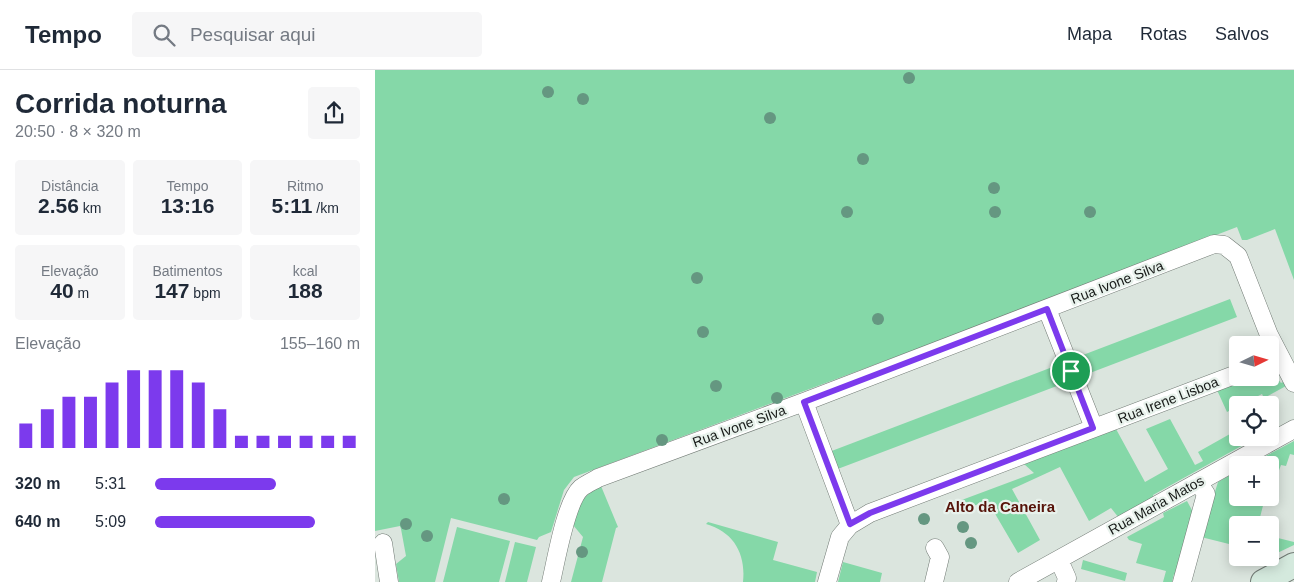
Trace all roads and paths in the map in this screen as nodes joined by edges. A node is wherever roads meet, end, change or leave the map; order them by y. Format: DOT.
graph roads {
  1 [pos="1047,309"];
  2 [pos="1266,336"];
  3 [pos="1279,365"];
  4 [pos="1229,377"];
  5 [pos="1294,383"];
  6 [pos="804,402"];
  7 [pos="1093,428"];
  8 [pos="1294,429"];
  9 [pos="1198,482"];
  10 [pos="850,524"];
  11 [pos="383,544"];
  12 [pos="935,548"];
  13 [pos="1059,560"];
  14 [pos="1294,565"];
  15 [pos="389,582"];
  16 [pos="551,582"];
  17 [pos="827,582"];
  18 [pos="934,582"];
  19 [pos="1018,582"];
  20 [pos="1066,582"];
  21 [pos="1182,582"];
  22 [pos="1263,582"];
  1 -- 2 [label="street, Rua Ivone Silva"];
  1 -- 6 [label="street, Rua Ivone Silva"];
  1 -- 7 [label="street"];
  3 -- 5 [label="street"];
  4 -- 7 [label="street, Rua Irene Lisboa"];
  6 -- 10 [label="street"];
  6 -- 16 [label="street, Rua Ivone Silva"];
  7 -- 10 [label="street, Rua Irene Lisboa"];
  8 -- 9 [label="street, Rua Maria Matos"];
  9 -- 13 [label="street, Rua Maria Matos"];
  9 -- 21 [label="street"];
  10 -- 17 [label="street"];
  11 -- 15 [label="street"];
  12 -- 18 [label="street"];
  13 -- 19 [label="street, Rua Maria Matos"];
  13 -- 20 [label="street"];
  14 -- 22 [label="main road"];
}
